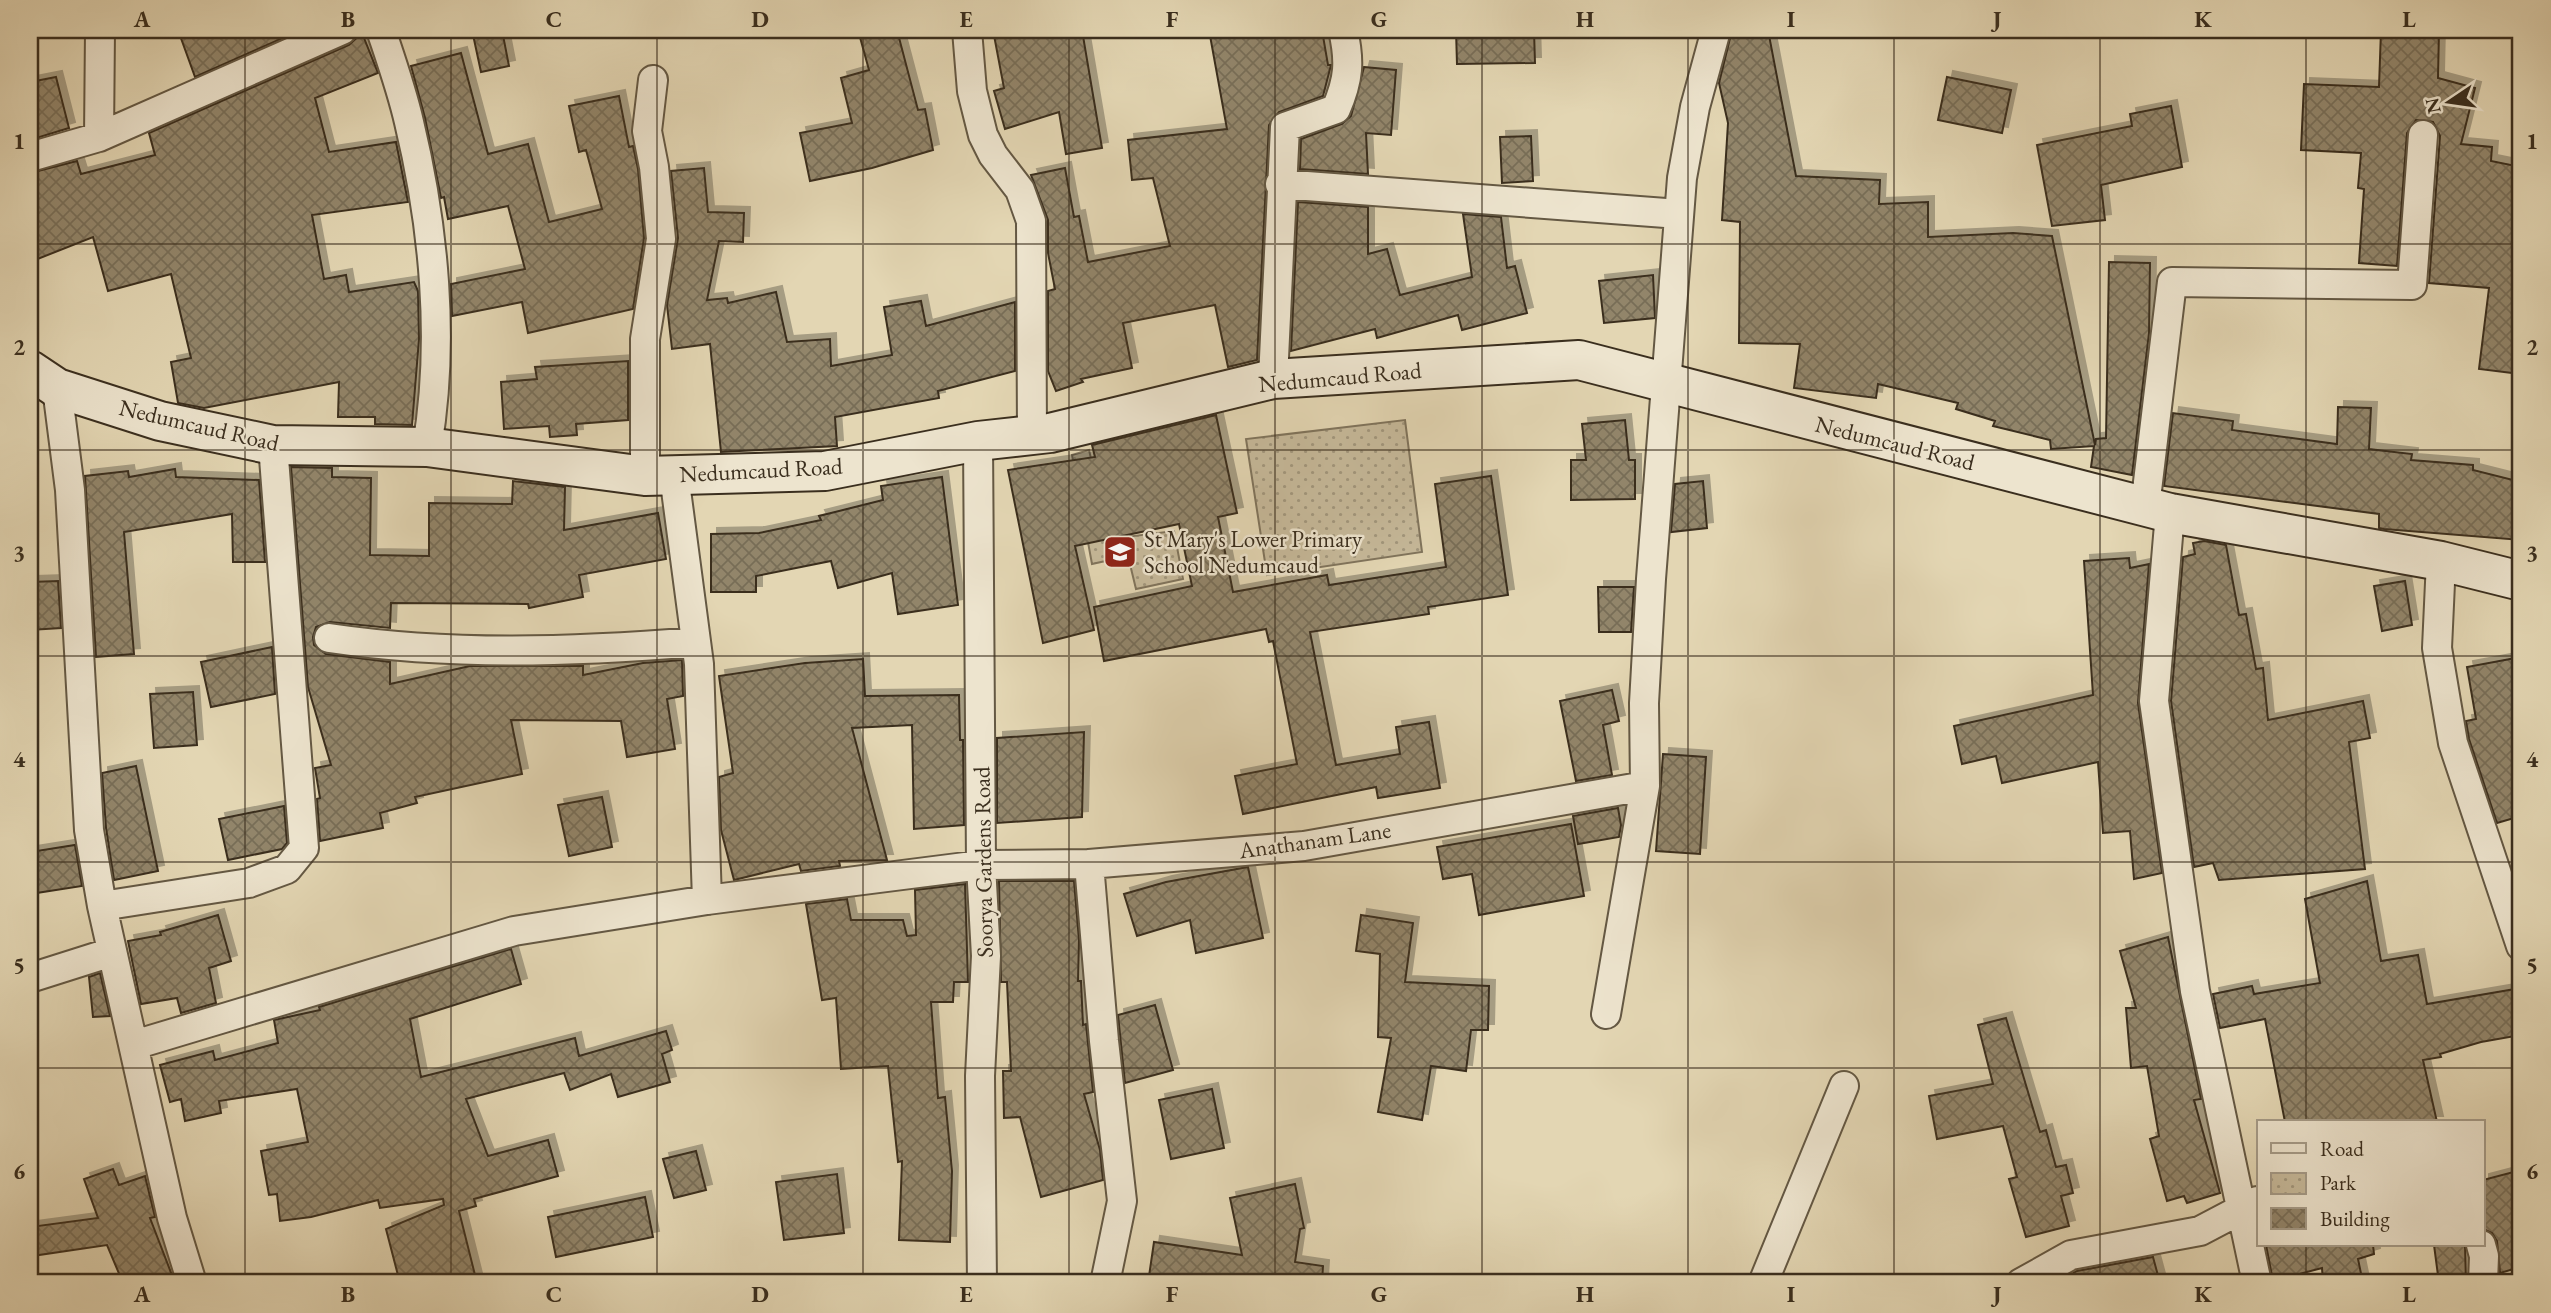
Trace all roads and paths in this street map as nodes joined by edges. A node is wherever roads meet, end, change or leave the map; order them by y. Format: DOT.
graph roads {
  1 [pos="100,30"];
  2 [pos="342,30"];
  3 [pos="381,30"];
  4 [pos="967,30"];
  5 [pos="1343,30"];
  6 [pos="1716,30"];
  7 [pos="653,80"];
  8 [pos="2423,135"];
  9 [pos="99,137"];
  10 [pos="30,157"];
  11 [pos="1280,184"];
  12 [pos="1679,214"];
  13 [pos="44,379"];
  14 [pos="1273,379"];
  15 [pos="1667,384"];
  16 [pos="1032,435"];
  17 [pos="978,441"];
  18 [pos="273,445"];
  19 [pos="427,447"];
  20 [pos="659,476"];
  21 [pos="2157,510"];
  22 [pos="2441,561"];
  23 [pos="2521,582"];
  24 [pos="328,638"];
  25 [pos="696,642"];
  26 [pos="1645,786"];
  27 [pos="981,864"];
  28 [pos="1089,864"];
  29 [pos="707,900"];
  30 [pos="102,906"];
  31 [pos="2521,946"];
  32 [pos="112,952"];
  33 [pos="30,978"];
  34 [pos="1606,1014"];
  35 [pos="134,1045"];
  36 [pos="1844,1086"];
  37 [pos="2251,1204"];
  38 [pos="2480,1246"];
  39 [pos="192,1283"];
  40 [pos="982,1283"];
  41 [pos="1105,1283"];
  42 [pos="1763,1283"];
  43 [pos="2021,1283"];
  44 [pos="2257,1283"];
  45 [pos="2483,1283"];
  1 -- 9 [label="street"];
  2 -- 9 [label="street"];
  3 -- 19 [label="street"];
  4 -- 16 [label="street"];
  5 -- 11 [label="street"];
  6 -- 12 [label="street"];
  7 -- 20 [label="street"];
  8 -- 21 [label="street"];
  9 -- 10 [label="street"];
  11 -- 12 [label="street"];
  11 -- 14 [label="street"];
  12 -- 15 [label="street"];
  13 -- 18 [label="main road, Nedumcaud Road"];
  13 -- 30 [label="street"];
  14 -- 15 [label="main road, Nedumcaud Road"];
  14 -- 16 [label="main road, Nedumcaud Road"];
  15 -- 21 [label="main road, Nedumcaud Road"];
  15 -- 26 [label="street"];
  16 -- 17 [label="main road, Nedumcaud Road"];
  17 -- 20 [label="main road, Nedumcaud Road"];
  17 -- 27 [label="street, Soorya Gardens Road"];
  18 -- 19 [label="main road, Nedumcaud Road"];
  18 -- 30 [label="street"];
  19 -- 20 [label="main road, Nedumcaud Road"];
  20 -- 25 [label="street"];
  21 -- 22 [label="main road, Nedumcaud Road"];
  21 -- 37 [label="street"];
  22 -- 23 [label="main road, Nedumcaud Road"];
  22 -- 31 [label="street"];
  24 -- 25 [label="street"];
  25 -- 29 [label="street"];
  26 -- 28 [label="street, Anathanam Lane"];
  26 -- 34 [label="street"];
  27 -- 28 [label="street, Anathanam Lane"];
  27 -- 29 [label="street, Anathanam Lane"];
  27 -- 40 [label="street, Soorya Gardens Road"];
  28 -- 41 [label="street"];
  29 -- 35 [label="street, Anathanam Lane"];
  30 -- 32 [label="street"];
  32 -- 33 [label="street"];
  32 -- 35 [label="street"];
  35 -- 39 [label="street"];
  36 -- 42 [label="street"];
  37 -- 43 [label="street"];
  37 -- 44 [label="street"];
  38 -- 45 [label="street"];
}
